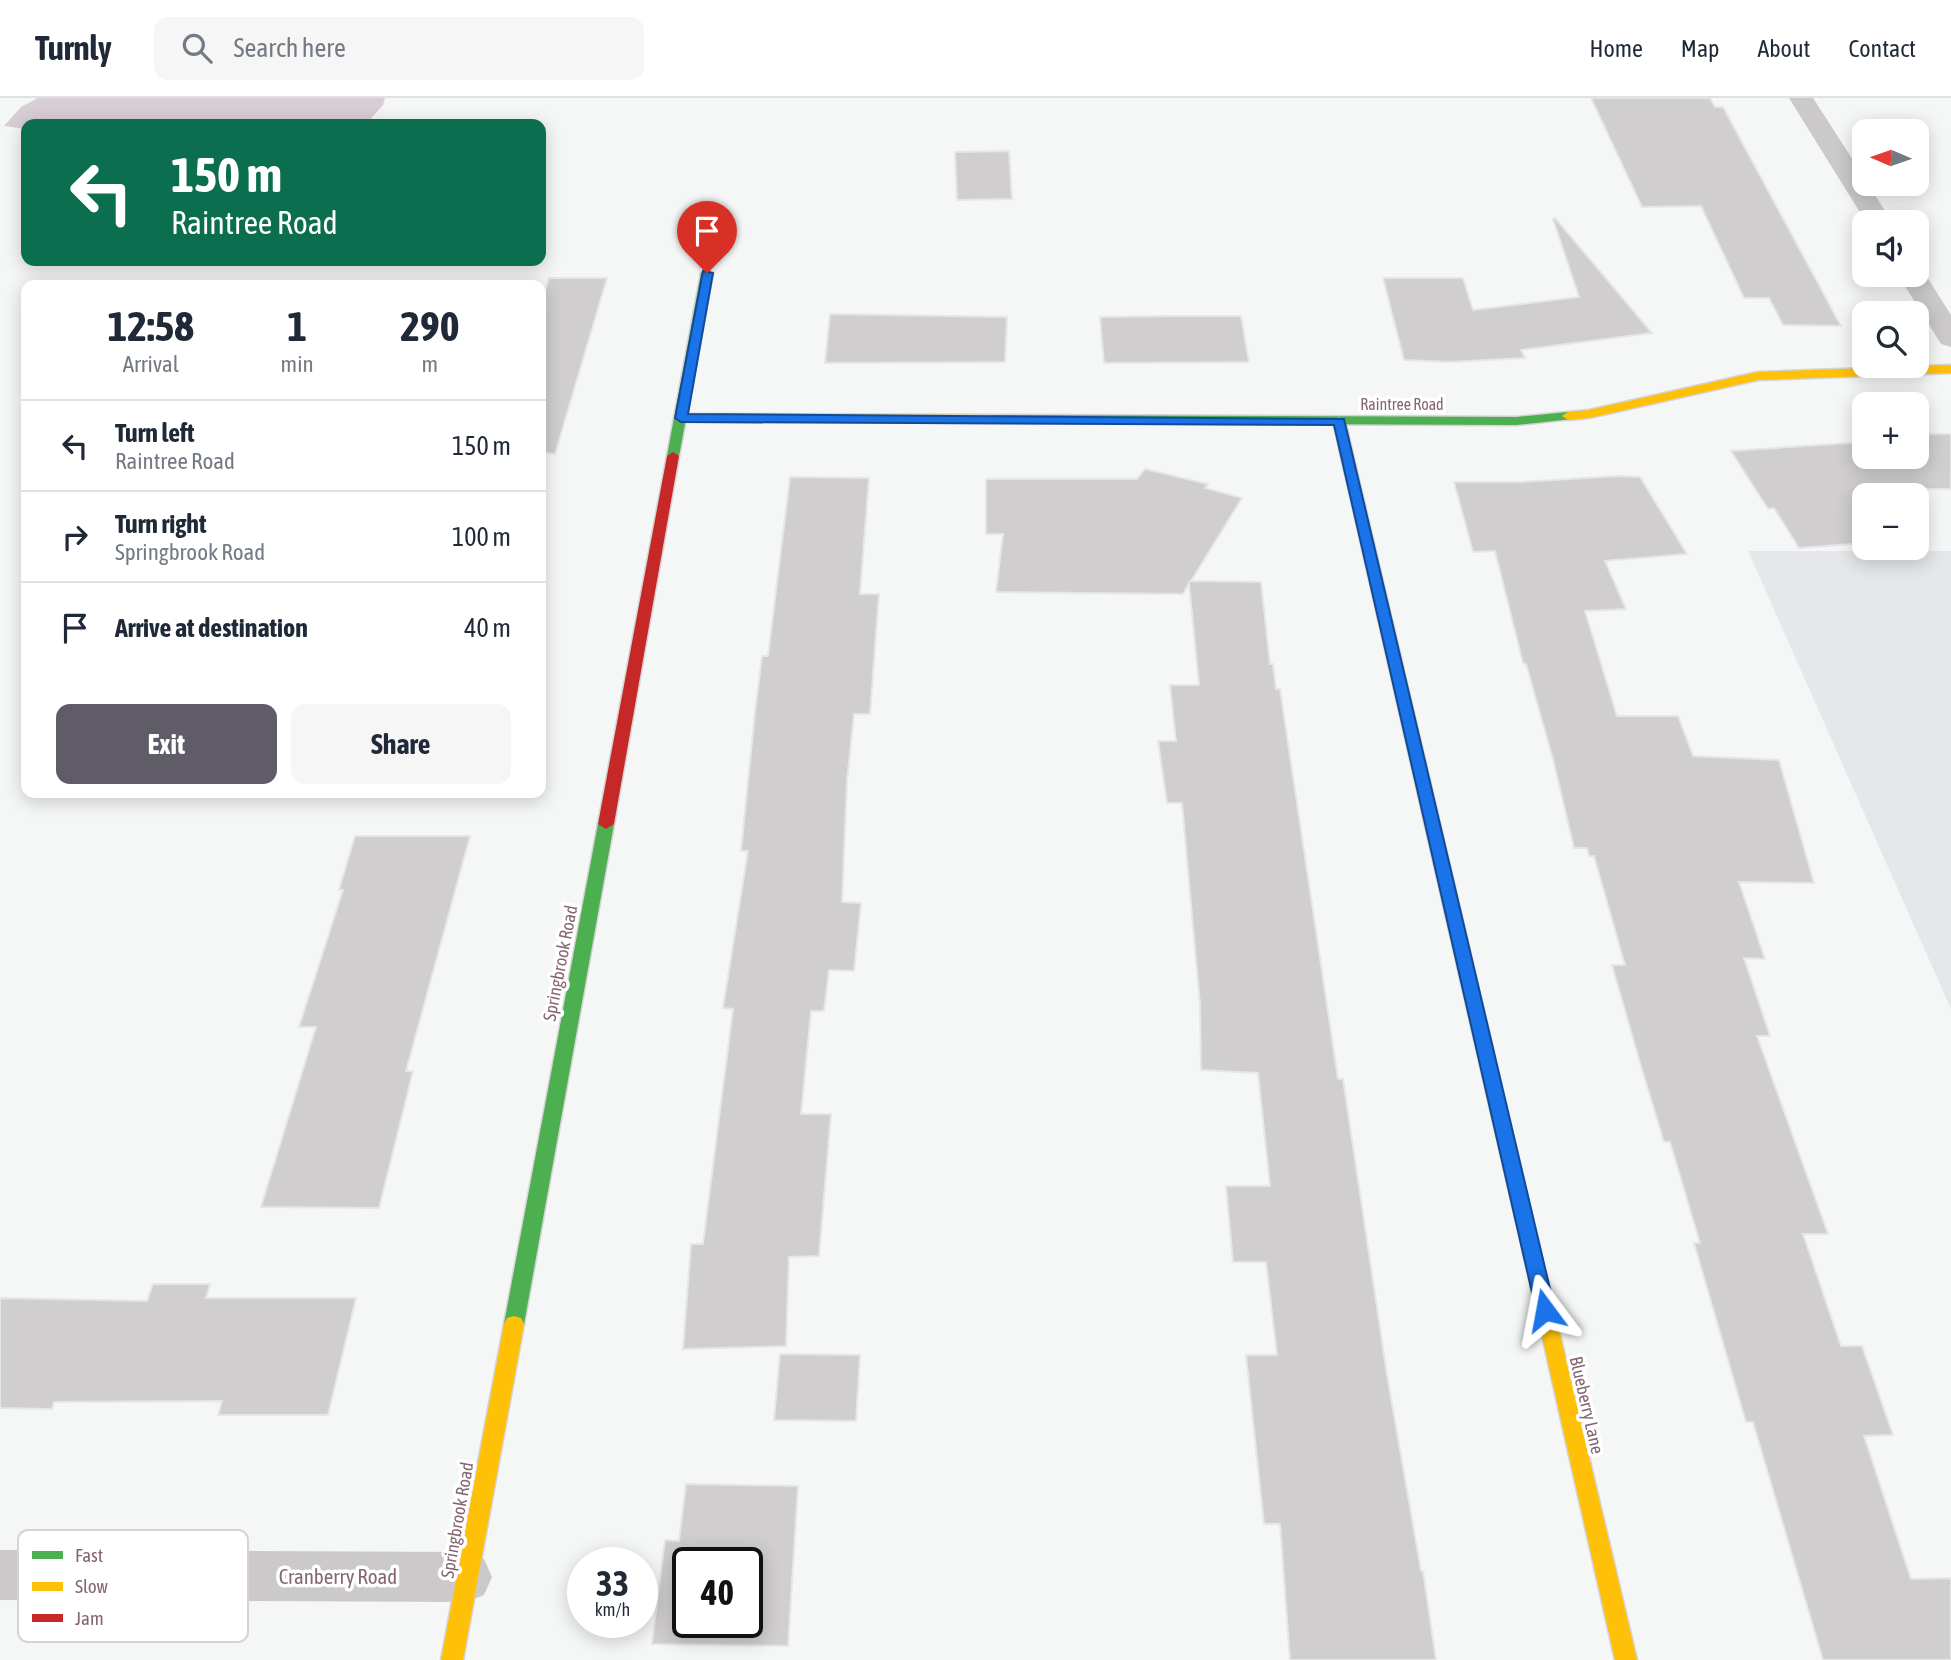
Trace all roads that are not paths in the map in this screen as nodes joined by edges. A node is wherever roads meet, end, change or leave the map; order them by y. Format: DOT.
graph roads {
  1 [pos="1801,98"];
  2 [pos="1871,210"];
  3 [pos="707,273"];
  4 [pos="1919,287"];
  5 [pos="1951,338"];
  6 [pos="1951,369"];
  7 [pos="681,418"];
  8 [pos="1339,421"];
  9 [pos="0,1575"];
  10 [pos="18,1575"];
  11 [pos="248,1576"];
  12 [pos="466,1577"];
  13 [pos="452,1660"];
  14 [pos="1626,1660"];
  1 -- 2 [label="street"];
  3 -- 7 [label="street, Springbrook Road"];
  4 -- 5 [label="street"];
  6 -- 8 [label="street, Raintree Road"];
  7 -- 8 [label="street, Raintree Road"];
  7 -- 12 [label="street, Springbrook Road"];
  8 -- 14 [label="street, Blueberry Lane"];
  9 -- 10 [label="street, Cranberry Road"];
  11 -- 12 [label="street, Cranberry Road"];
  12 -- 13 [label="street, Springbrook Road"];
}
